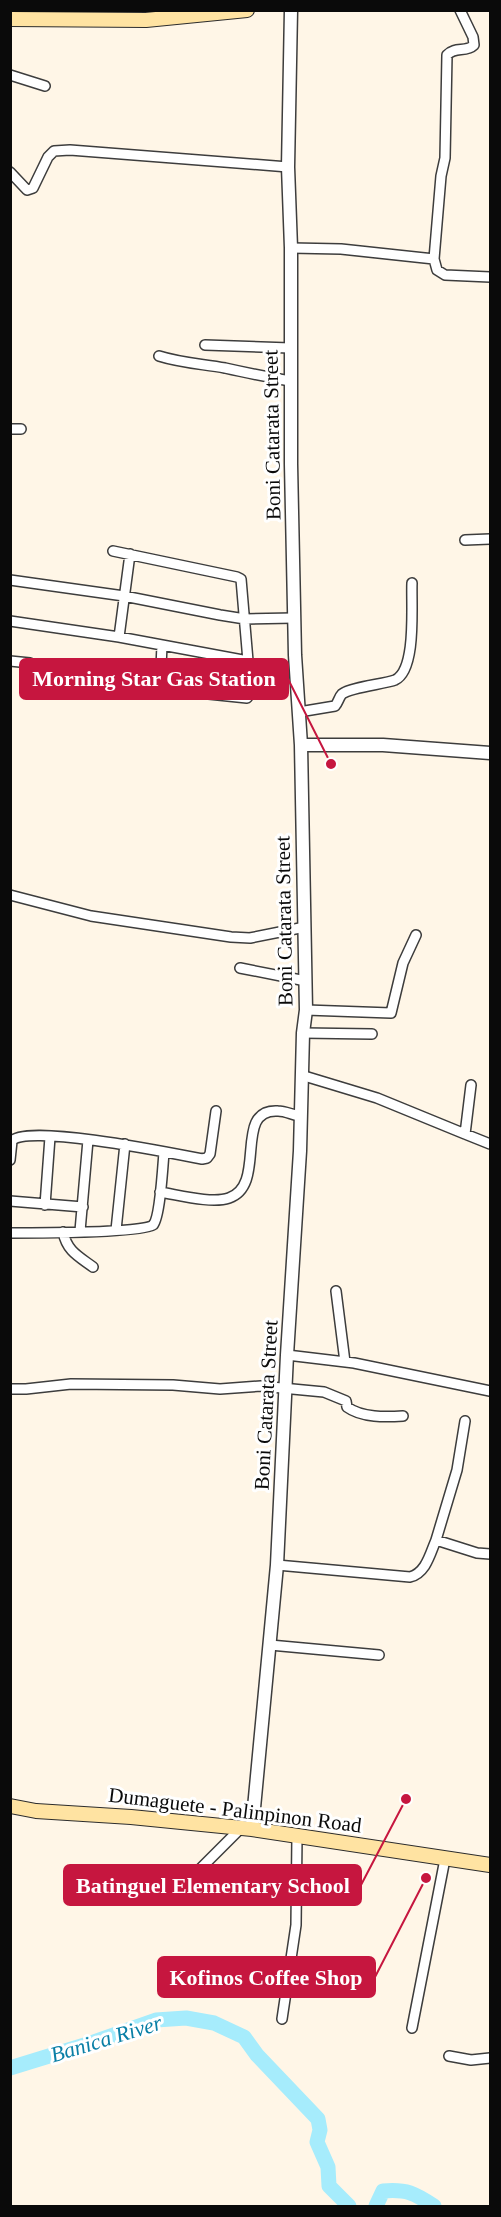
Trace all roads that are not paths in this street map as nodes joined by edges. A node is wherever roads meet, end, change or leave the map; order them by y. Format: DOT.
graph roads {
  1 [pos="247,10"];
  2 [pos="291,10"];
  3 [pos="460,10"];
  4 [pos="10,19"];
  5 [pos="10,75"];
  6 [pos="45,86"];
  7 [pos="288,167"];
  8 [pos="10,172"];
  9 [pos="291,248"];
  10 [pos="434,259"];
  11 [pos="490,278"];
  12 [pos="206,345"];
  13 [pos="290,348"];
  14 [pos="159,356"];
  15 [pos="290,381"];
  16 [pos="10,429"];
  17 [pos="21,429"];
  18 [pos="490,539"];
  19 [pos="465,540"];
  20 [pos="113,552"];
  21 [pos="130,554"];
  22 [pos="10,580"];
  23 [pos="412,583"];
  24 [pos="124,596"];
  25 [pos="294,618"];
  26 [pos="245,619"];
  27 [pos="10,621"];
  28 [pos="119,637"];
  29 [pos="162,645"];
  30 [pos="10,660"];
  31 [pos="248,661"];
  32 [pos="30,663"];
  33 [pos="299,712"];
  34 [pos="302,745"];
  35 [pos="490,753"];
  36 [pos="10,895"];
  37 [pos="304,927"];
  38 [pos="416,935"];
  39 [pos="240,968"];
  40 [pos="306,981"];
  41 [pos="306,1010"];
  42 [pos="303,1033"];
  43 [pos="372,1034"];
  44 [pos="301,1075"];
  45 [pos="471,1085"];
  46 [pos="216,1111"];
  47 [pos="300,1116"];
  48 [pos="465,1134"];
  49 [pos="50,1137"];
  50 [pos="88,1140"];
  51 [pos="125,1143"];
  52 [pos="490,1144"];
  53 [pos="165,1152"];
  54 [pos="10,1160"];
  55 [pos="160,1192"];
  56 [pos="10,1201"];
  57 [pos="45,1205"];
  58 [pos="83,1207"];
  59 [pos="116,1230"];
  60 [pos="80,1231"];
  61 [pos="63,1232"];
  62 [pos="10,1233"];
  63 [pos="93,1267"];
  64 [pos="336,1291"];
  65 [pos="287,1355"];
  66 [pos="345,1362"];
  67 [pos="10,1389"];
  68 [pos="286,1389"];
  69 [pos="490,1391"];
  70 [pos="403,1416"];
  71 [pos="465,1421"];
  72 [pos="436,1540"];
  73 [pos="490,1554"];
  74 [pos="277,1565"];
  75 [pos="270,1645"];
  76 [pos="379,1655"];
  77 [pos="10,1806"];
  78 [pos="246,1828"];
  79 [pos="297,1836"];
  80 [pos="445,1859"];
  81 [pos="490,1865"];
  82 [pos="209,1896"];
  83 [pos="282,2019"];
  84 [pos="411,2028"];
  85 [pos="449,2056"];
  86 [pos="490,2058"];
  1 -- 4 [label="main road"];
  2 -- 7 [label="street, Boni Catarata Street"];
  3 -- 10 [label="street"];
  5 -- 6 [label="street"];
  7 -- 8 [label="street"];
  7 -- 9 [label="street, Boni Catarata Street"];
  9 -- 10 [label="street"];
  9 -- 13 [label="street, Boni Catarata Street"];
  10 -- 11 [label="street"];
  12 -- 13 [label="street"];
  13 -- 15 [label="street, Boni Catarata Street"];
  14 -- 15 [label="street"];
  15 -- 25 [label="street, Boni Catarata Street"];
  16 -- 17 [label="street"];
  18 -- 19 [label="street"];
  20 -- 21 [label="street"];
  21 -- 24 [label="street"];
  21 -- 26 [label="street"];
  22 -- 24 [label="street"];
  23 -- 33 [label="street"];
  24 -- 26 [label="street"];
  24 -- 28 [label="street"];
  25 -- 26 [label="street"];
  25 -- 33 [label="street, Boni Catarata Street"];
  26 -- 31 [label="street"];
  27 -- 28 [label="street"];
  28 -- 29 [label="street"];
  29 -- 31 [label="street"];
  29 -- 31 [label="street"];
  30 -- 32 [label="street"];
  33 -- 34 [label="street, Boni Catarata Street"];
  34 -- 35 [label="street"];
  34 -- 37 [label="street, Boni Catarata Street"];
  36 -- 37 [label="street"];
  37 -- 40 [label="street, Boni Catarata Street"];
  38 -- 41 [label="street"];
  39 -- 40 [label="street"];
  40 -- 41 [label="street, Boni Catarata Street"];
  41 -- 42 [label="street, Boni Catarata Street"];
  42 -- 43 [label="street"];
  42 -- 44 [label="street, Boni Catarata Street"];
  44 -- 47 [label="street, Boni Catarata Street"];
  44 -- 48 [label="street"];
  45 -- 48 [label="street"];
  46 -- 53 [label="street"];
  47 -- 55 [label="street"];
  47 -- 65 [label="street, Boni Catarata Street"];
  48 -- 52 [label="street"];
  49 -- 50 [label="street"];
  49 -- 54 [label="street"];
  49 -- 57 [label="street"];
  50 -- 51 [label="street"];
  50 -- 58 [label="street"];
  51 -- 53 [label="street"];
  51 -- 59 [label="street"];
  53 -- 55 [label="street"];
  55 -- 59 [label="street"];
  56 -- 57 [label="street"];
  57 -- 58 [label="street"];
  58 -- 60 [label="street"];
  59 -- 60 [label="street"];
  60 -- 61 [label="street"];
  61 -- 62 [label="street"];
  61 -- 63 [label="street"];
  64 -- 66 [label="street"];
  65 -- 66 [label="street"];
  65 -- 68 [label="street, Boni Catarata Street"];
  66 -- 69 [label="street"];
  67 -- 68 [label="street"];
  68 -- 70 [label="street"];
  68 -- 74 [label="street, Boni Catarata Street"];
  71 -- 72 [label="street"];
  72 -- 73 [label="street"];
  72 -- 74 [label="street"];
  74 -- 75 [label="street, Boni Catarata Street"];
  75 -- 76 [label="street"];
  75 -- 78 [label="street, Boni Catarata Street"];
  77 -- 78 [label="main road, Dumaguete - Palinpinon Road"];
  78 -- 79 [label="main road, Dumaguete - Palinpinon Road"];
  78 -- 82 [label="street"];
  79 -- 80 [label="main road, Dumaguete - Palinpinon Road"];
  79 -- 83 [label="street"];
  80 -- 81 [label="main road, Dumaguete - Palinpinon Road"];
  80 -- 84 [label="street"];
  85 -- 86 [label="street"];
}
